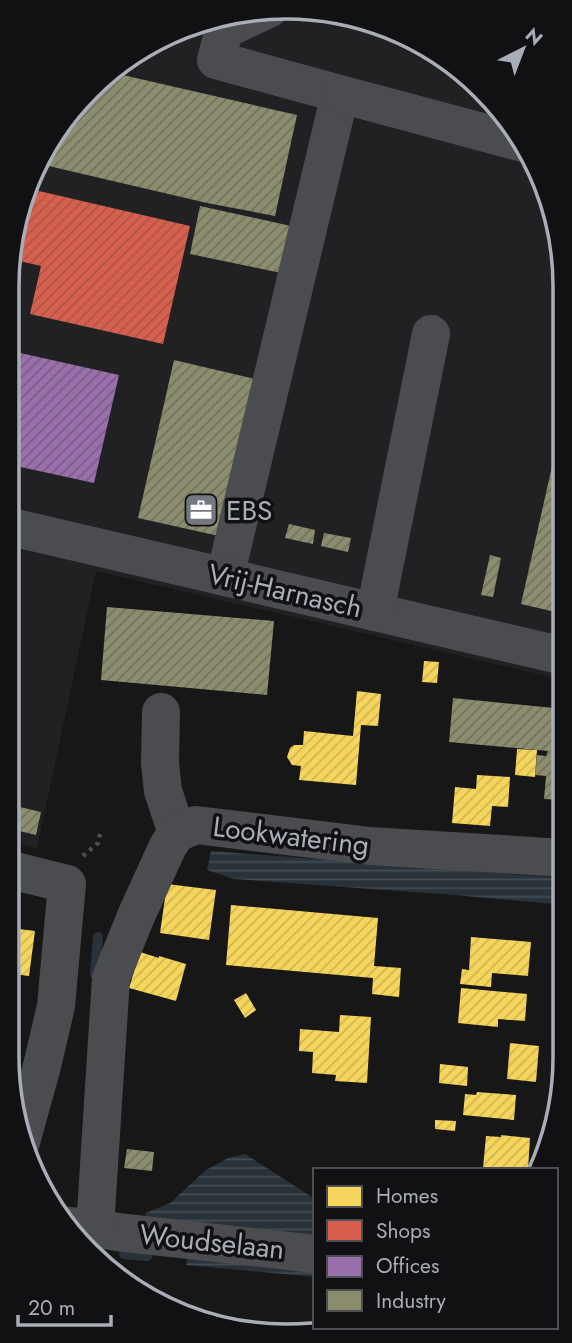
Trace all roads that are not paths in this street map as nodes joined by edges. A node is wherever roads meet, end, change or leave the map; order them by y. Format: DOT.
graph roads {
  1 [pos="222,27"];
  2 [pos="340,94"];
  3 [pos="509,139"];
  4 [pos="431,334"];
  5 [pos="19,529"];
  6 [pos="225,577"];
  7 [pos="375,612"];
  8 [pos="553,653"];
  9 [pos="161,712"];
  10 [pos="177,833"];
  11 [pos="553,858"];
  12 [pos="19,872"];
  13 [pos="27,1121"];
  14 [pos="81,1227"];
  15 [pos="313,1254"];
  1 -- 2 [label="street"];
  2 -- 3 [label="street"];
  2 -- 6 [label="street"];
  4 -- 7 [label="street"];
  5 -- 6 [label="street, Vrij-Harnasch"];
  6 -- 7 [label="street, Vrij-Harnasch"];
  7 -- 8 [label="street, Vrij-Harnasch"];
  9 -- 10 [label="street"];
  10 -- 11 [label="street, Lookwatering"];
  10 -- 14 [label="street, Lookwatering"];
  12 -- 13 [label="street"];
  14 -- 15 [label="street, Woudselaan"];
}
